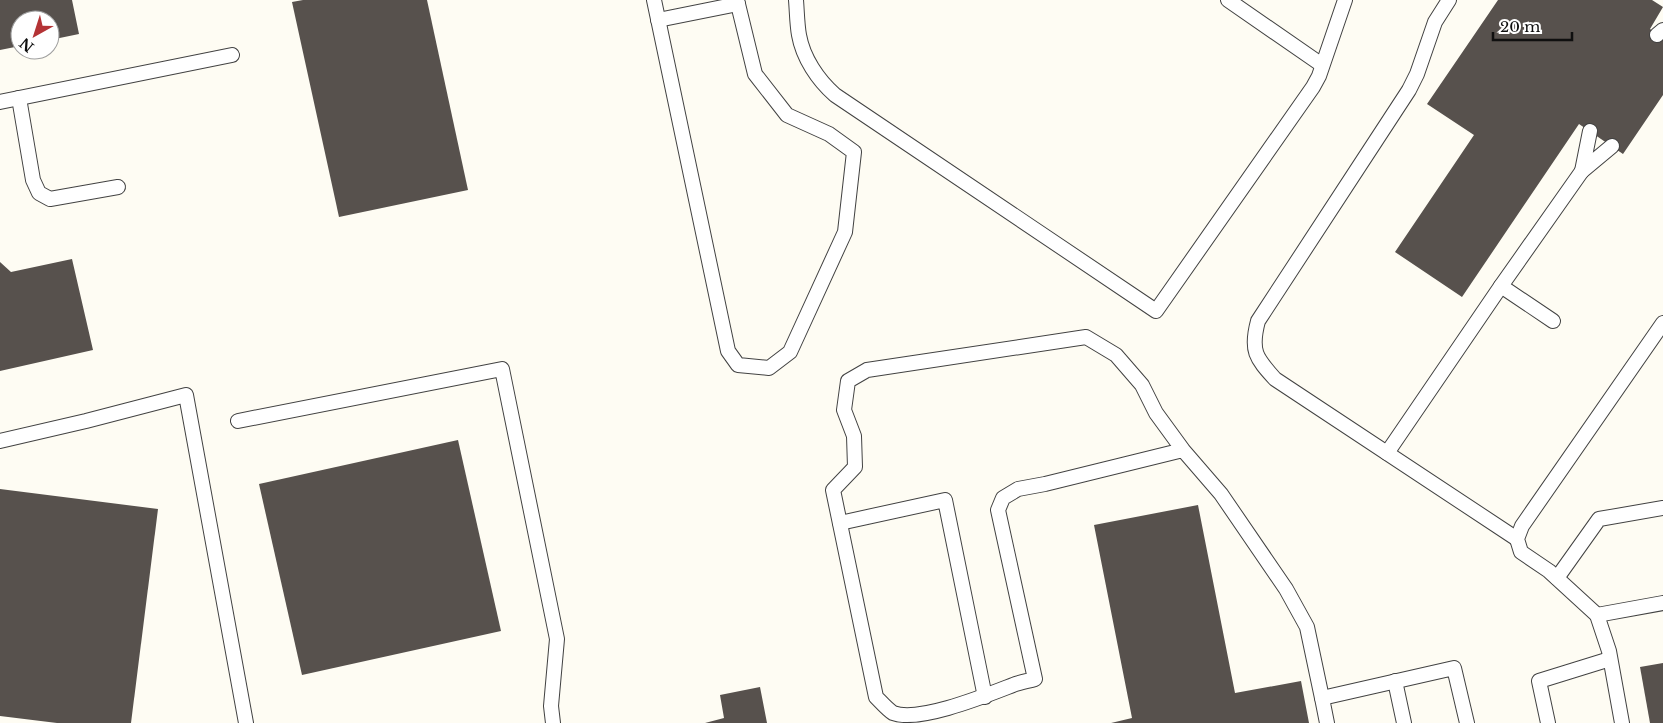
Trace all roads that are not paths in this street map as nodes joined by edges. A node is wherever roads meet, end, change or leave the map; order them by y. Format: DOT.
graph roads {
  1 [pos="654,0"];
  2 [pos="796,0"];
  3 [pos="1228,0"];
  4 [pos="1345,0"];
  5 [pos="1449,0"];
  6 [pos="738,2"];
  7 [pos="658,20"];
  8 [pos="232,55"];
  9 [pos="1322,65"];
  10 [pos="19,98"];
  11 [pos="0,102"];
  12 [pos="1590,131"];
  13 [pos="1612,146"];
  14 [pos="1582,171"];
  15 [pos="118,187"];
  16 [pos="1500,286"];
  17 [pos="1553,321"];
  18 [pos="1663,322"];
  19 [pos="238,422"];
  20 [pos="0,441"];
  21 [pos="1183,450"];
  22 [pos="1387,453"];
  23 [pos="1663,508"];
  24 [pos="840,523"];
  25 [pos="1517,539"];
  26 [pos="1557,578"];
  27 [pos="1663,603"];
  28 [pos="1598,614"];
  29 [pos="1610,659"];
  30 [pos="1395,681"];
  31 [pos="985,697"];
  32 [pos="1322,698"];
  33 [pos="246,723"];
  34 [pos="554,723"];
  35 [pos="1327,723"];
  36 [pos="1404,723"];
  37 [pos="1467,723"];
  38 [pos="1548,723"];
  39 [pos="1622,723"];
  1 -- 7 [label="lane"];
  2 -- 9 [label="lane"];
  3 -- 9 [label="lane"];
  4 -- 9 [label="lane"];
  5 -- 22 [label="lane"];
  6 -- 7 [label="lane"];
  6 -- 7 [label="lane"];
  8 -- 10 [label="lane"];
  10 -- 11 [label="lane"];
  10 -- 15 [label="lane"];
  12 -- 14 [label="lane"];
  13 -- 14 [label="lane"];
  14 -- 16 [label="lane"];
  16 -- 17 [label="lane"];
  16 -- 22 [label="lane"];
  18 -- 25 [label="lane"];
  19 -- 34 [label="lane"];
  20 -- 33 [label="lane"];
  21 -- 24 [label="lane"];
  21 -- 31 [label="lane"];
  21 -- 32 [label="lane"];
  22 -- 25 [label="lane"];
  23 -- 26 [label="lane"];
  24 -- 31 [label="lane"];
  24 -- 31 [label="lane"];
  25 -- 26 [label="lane"];
  26 -- 28 [label="lane"];
  27 -- 28 [label="lane"];
  28 -- 29 [label="lane"];
  29 -- 38 [label="lane"];
  29 -- 39 [label="lane"];
  30 -- 32 [label="lane"];
  30 -- 36 [label="lane"];
  30 -- 37 [label="lane"];
  32 -- 35 [label="lane"];
}
